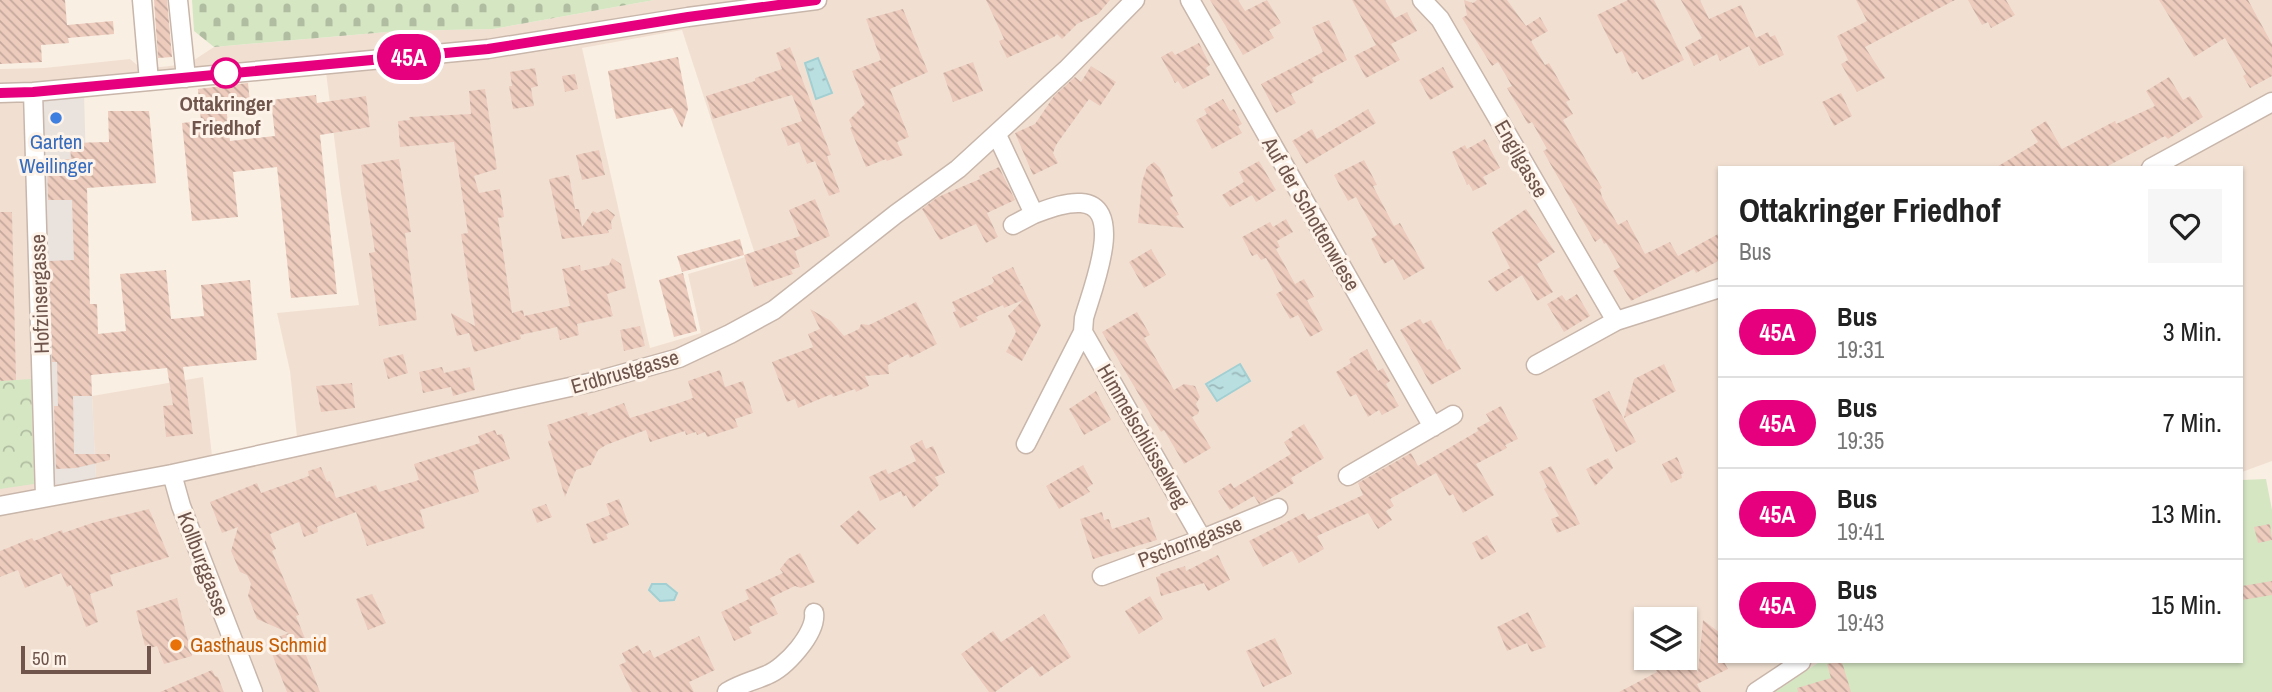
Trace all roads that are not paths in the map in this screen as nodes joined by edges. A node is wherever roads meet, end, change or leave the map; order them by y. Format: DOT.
graph roads {
  1 [pos="142,0"];
  2 [pos="178,0"];
  3 [pos="817,0"];
  4 [pos="1135,0"];
  5 [pos="1190,0"];
  6 [pos="1422,0"];
  7 [pos="186,78"];
  8 [pos="149,81"];
  9 [pos="33,92"];
  10 [pos="0,93"];
  11 [pos="2272,102"];
  12 [pos="997,135"];
  13 [pos="2155,166"];
  14 [pos="1034,214"];
  15 [pos="1013,225"];
  16 [pos="1718,289"];
  17 [pos="1616,321"];
  18 [pos="1083,332"];
  19 [pos="1536,365"];
  20 [pos="1453,415"];
  21 [pos="1433,427"];
  22 [pos="1026,444"];
  23 [pos="172,474"];
  24 [pos="1348,476"];
  25 [pos="46,496"];
  26 [pos="0,506"];
  27 [pos="1278,508"];
  28 [pos="1202,540"];
  29 [pos="1102,576"];
  30 [pos="814,613"];
  31 [pos="1800,663"];
  32 [pos="253,692"];
  33 [pos="727,692"];
  34 [pos="1756,692"];
  1 -- 8 [label="street"];
  2 -- 7 [label="street"];
  3 -- 7 [label="street"];
  4 -- 12 [label="street, Erdbrustgasse"];
  5 -- 21 [label="street, Auf der Schottenwiese"];
  6 -- 17 [label="street, Engilgasse"];
  7 -- 8 [label="street"];
  8 -- 9 [label="street"];
  9 -- 10 [label="street"];
  9 -- 25 [label="street, Hofzinsergasse"];
  11 -- 13 [label="street"];
  12 -- 14 [label="street"];
  12 -- 23 [label="street, Erdbrustgasse"];
  14 -- 15 [label="street"];
  14 -- 18 [label="street"];
  16 -- 17 [label="street"];
  17 -- 19 [label="street"];
  18 -- 22 [label="street"];
  18 -- 28 [label="street, Himmelschlüsselweg"];
  20 -- 21 [label="street"];
  21 -- 24 [label="street"];
  23 -- 25 [label="street, Erdbrustgasse"];
  23 -- 32 [label="street, Kollburggasse"];
  25 -- 26 [label="street, Erdbrustgasse"];
  27 -- 28 [label="street, Pschorngasse"];
  28 -- 29 [label="street, Pschorngasse"];
  30 -- 33 [label="street"];
  31 -- 34 [label="street"];
}
